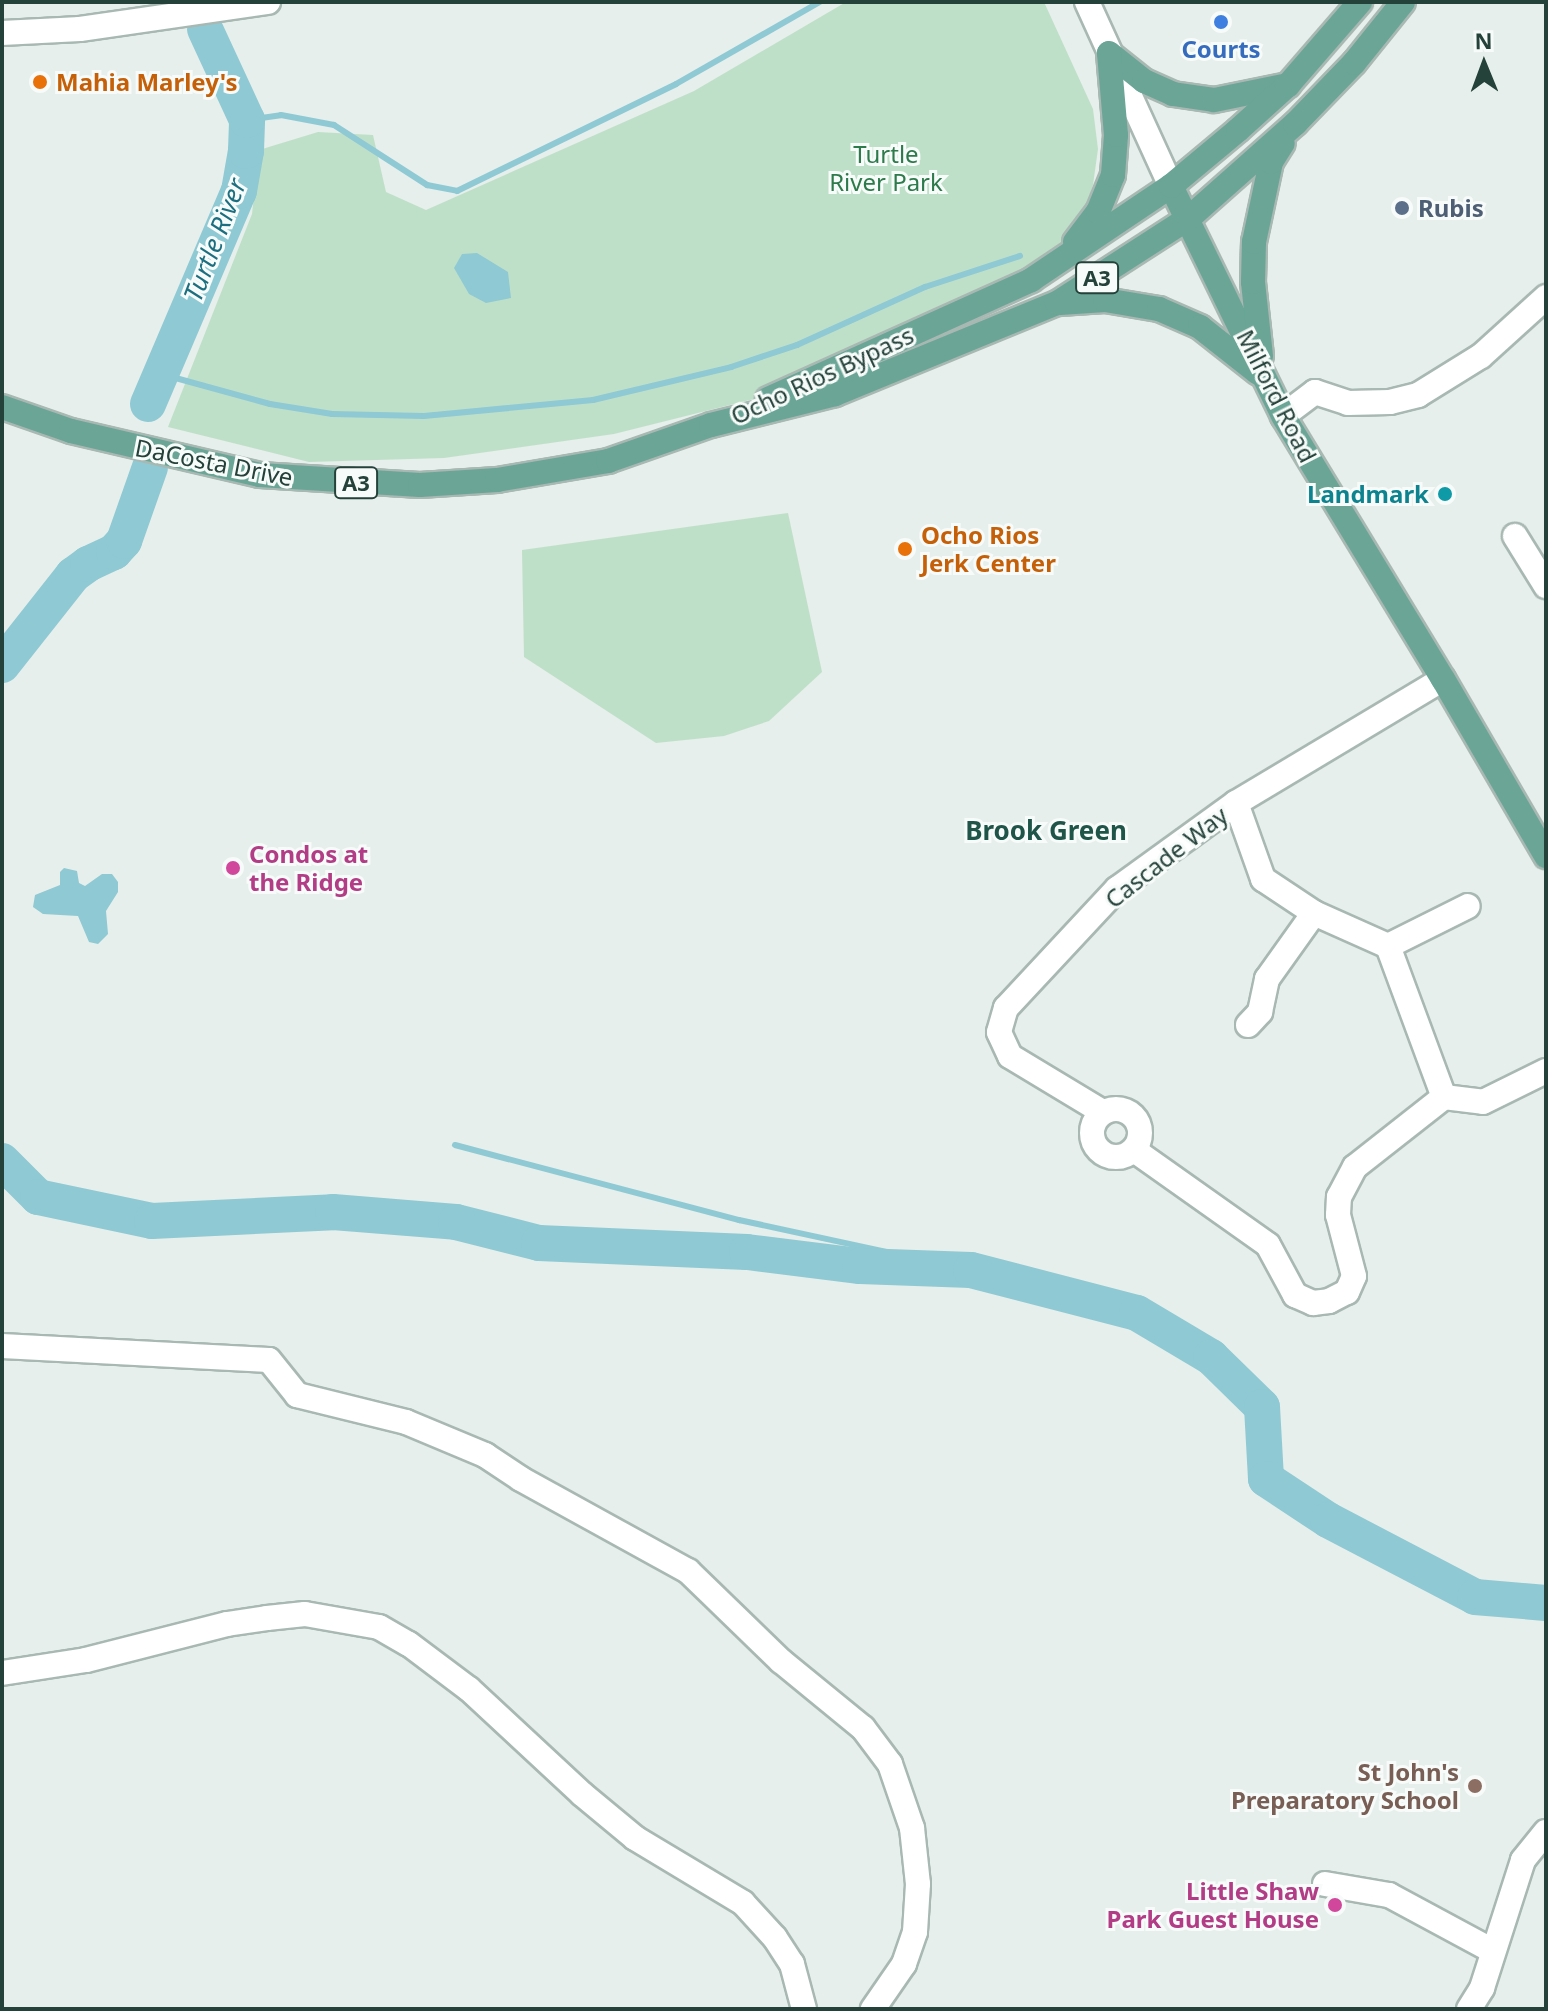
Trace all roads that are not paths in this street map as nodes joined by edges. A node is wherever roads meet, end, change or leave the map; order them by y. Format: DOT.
graph roads {
  1 [pos="268,2"];
  2 [pos="1087,2"];
  3 [pos="1360,2"];
  4 [pos="1403,2"];
  5 [pos="2,33"];
  6 [pos="1109,53"];
  7 [pos="1288,85"];
  8 [pos="1295,124"];
  9 [pos="1171,186"];
  10 [pos="1189,218"];
  11 [pos="1031,280"];
  12 [pos="1546,297"];
  13 [pos="1057,303"];
  14 [pos="1263,377"];
  15 [pos="2,407"];
  16 [pos="1283,416"];
  17 [pos="711,425"];
  18 [pos="1515,536"];
  19 [pos="1546,586"];
  20 [pos="1443,679"];
  21 [pos="1236,803"];
  22 [pos="1546,856"];
  23 [pos="1468,906"];
  24 [pos="1314,913"];
  25 [pos="1388,946"];
  26 [pos="1248,1025"];
  27 [pos="1546,1071"];
  28 [pos="1444,1097"];
  29 [pos="1101,1111"];
  30 [pos="1134,1150"];
  31 [pos="2,1346"];
  32 [pos="2,1673"];
  33 [pos="1546,1832"];
  34 [pos="1325,1884"];
  35 [pos="1493,1951"];
  36 [pos="804,2009"];
  37 [pos="873,2009"];
  38 [pos="1469,2009"];
  1 -- 5 [label="street"];
  2 -- 6 [label="street, Milford Road"];
  3 -- 7 [label="main road, Ocho Rios Bypass / A3"];
  4 -- 8 [label="main road, Ocho Rios Bypass / A3"];
  6 -- 7 [label="main road"];
  6 -- 9 [label="street, Milford Road"];
  6 -- 11 [label="main road"];
  7 -- 9 [label="main road, Ocho Rios Bypass / A3"];
  8 -- 10 [label="main road, Ocho Rios Bypass / A3"];
  8 -- 14 [label="main road"];
  9 -- 10 [label="main road, Milford Road"];
  9 -- 11 [label="main road, Ocho Rios Bypass / A3"];
  10 -- 13 [label="main road, Ocho Rios Bypass / A3"];
  10 -- 14 [label="main road, Milford Road"];
  11 -- 17 [label="main road, Ocho Rios Bypass / A3"];
  12 -- 16 [label="street"];
  13 -- 14 [label="main road"];
  13 -- 17 [label="main road, Ocho Rios Bypass / A3"];
  14 -- 16 [label="main road, Milford Road"];
  15 -- 17 [label="main road, DaCosta Drive / A3"];
  16 -- 20 [label="main road, Milford Road"];
  18 -- 19 [label="street"];
  20 -- 21 [label="street, Cascade Way"];
  20 -- 22 [label="main road, Milford Road"];
  21 -- 24 [label="street"];
  21 -- 29 [label="street, Cascade Way"];
  23 -- 25 [label="street"];
  24 -- 25 [label="street"];
  24 -- 26 [label="street"];
  25 -- 28 [label="street"];
  27 -- 28 [label="street"];
  28 -- 30 [label="street"];
  29 -- 30 [label="street"];
  29 -- 30 [label="street"];
  31 -- 37 [label="street"];
  32 -- 36 [label="street"];
  33 -- 35 [label="street"];
  34 -- 35 [label="street"];
  35 -- 38 [label="street"];
}
